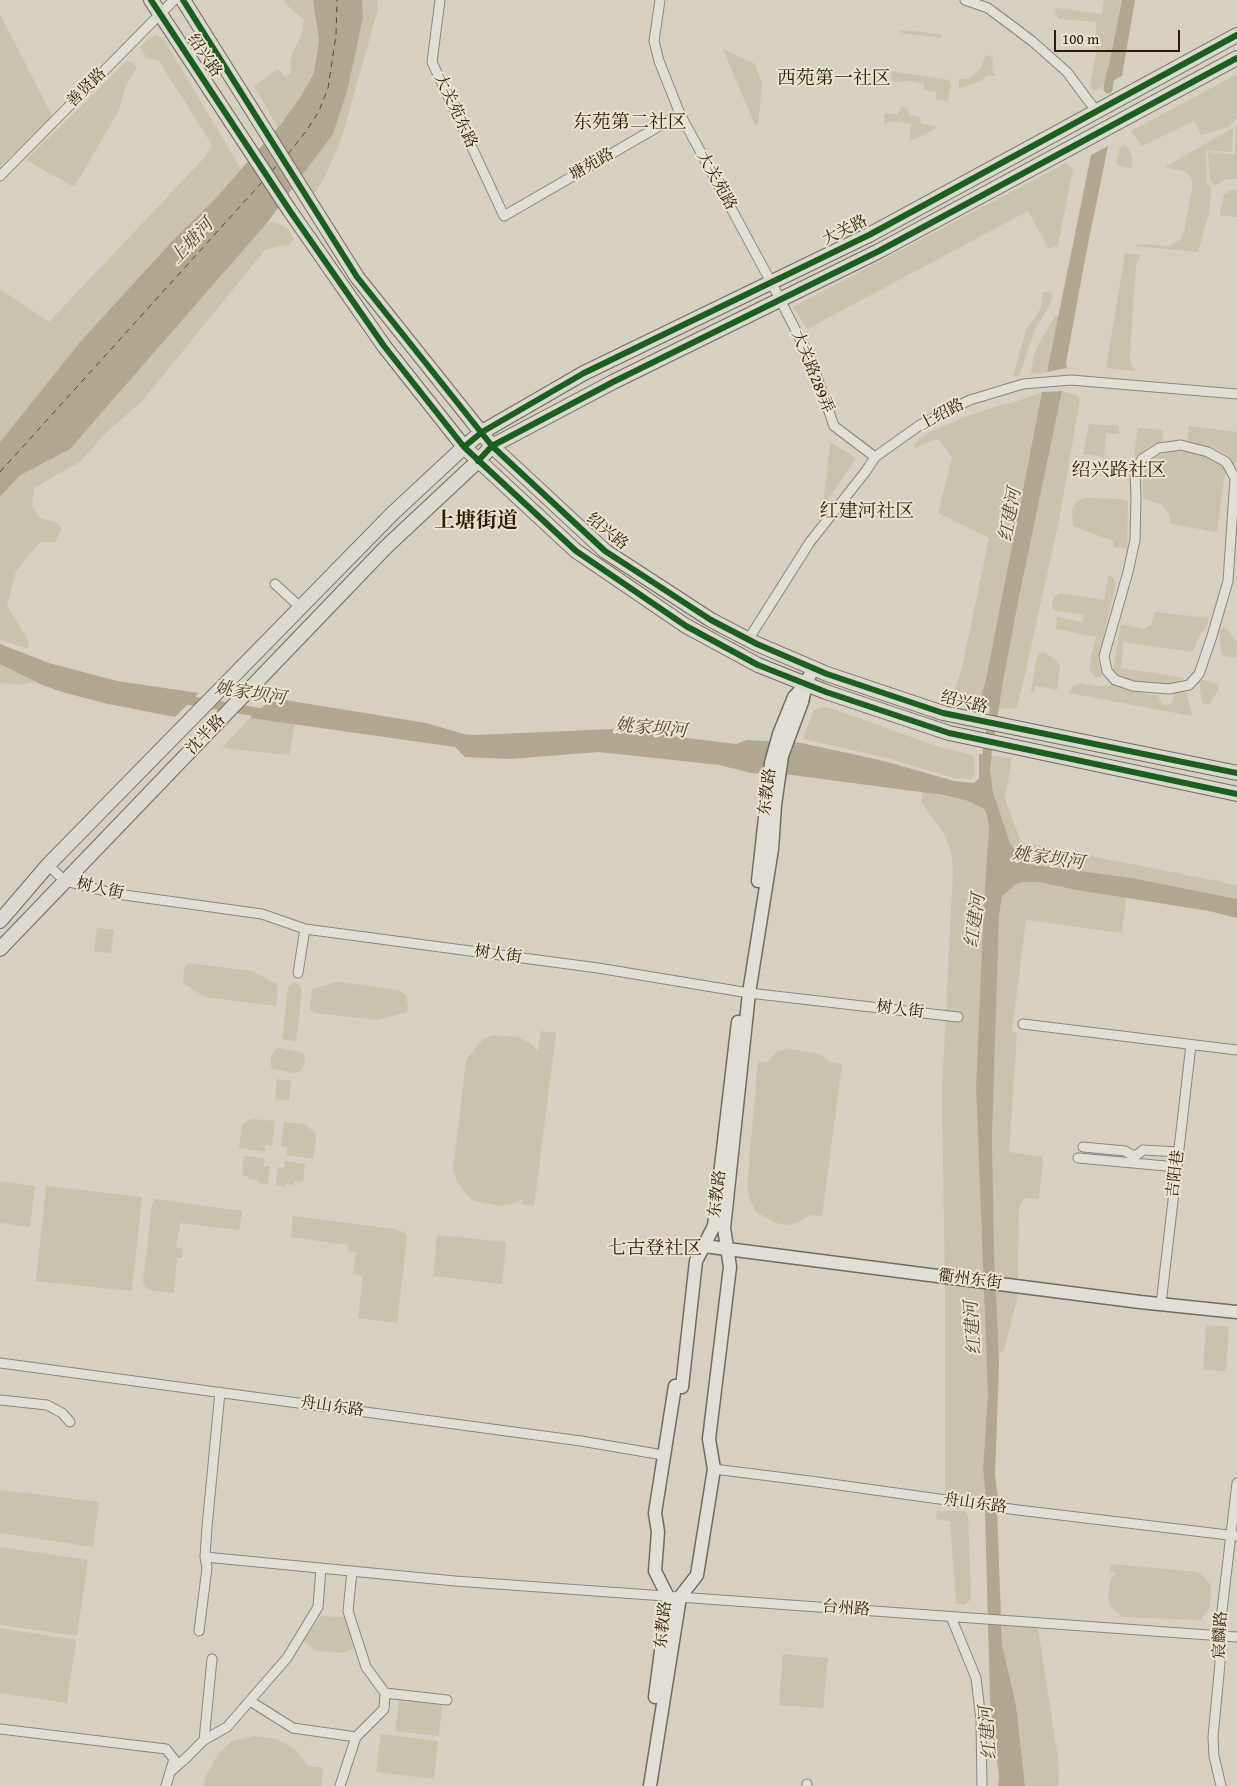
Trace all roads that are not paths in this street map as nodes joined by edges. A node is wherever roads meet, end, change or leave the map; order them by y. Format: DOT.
graph roads {
  1 [pos="151,0"];
  2 [pos="174,0"];
  3 [pos="184,0"];
  4 [pos="440,0"];
  5 [pos="660,0"];
  6 [pos="965,0"];
  7 [pos="160,14"];
  8 [pos="1237,35"];
  9 [pos="1237,58"];
  10 [pos="1096,111"];
  11 [pos="680,114"];
  12 [pos="0,176"];
  13 [pos="504,216"];
  14 [pos="771,282"];
  15 [pos="780,299"];
  16 [pos="1237,394"];
  17 [pos="482,432"];
  18 [pos="492,446"];
  19 [pos="464,447"];
  20 [pos="875,457"];
  21 [pos="478,461"];
  22 [pos="1232,582"];
  23 [pos="275,584"];
  24 [pos="300,608"];
  25 [pos="748,640"];
  26 [pos="813,668"];
  27 [pos="806,684"];
  28 [pos="1237,773"];
  29 [pos="1237,794"];
  30 [pos="48,864"];
  31 [pos="65,881"];
  32 [pos="0,921"];
  33 [pos="304,929"];
  34 [pos="0,948"];
  35 [pos="298,973"];
  36 [pos="745,992"];
  37 [pos="958,1017"];
  38 [pos="1023,1024"];
  39 [pos="1191,1045"];
  40 [pos="1237,1050"];
  41 [pos="1083,1147"];
  42 [pos="1179,1152"];
  43 [pos="1078,1158"];
  44 [pos="1177,1167"];
  45 [pos="704,1246"];
  46 [pos="727,1249"];
  47 [pos="1161,1304"];
  48 [pos="1237,1312"];
  49 [pos="0,1362"];
  50 [pos="220,1392"];
  51 [pos="0,1400"];
  52 [pos="70,1422"];
  53 [pos="664,1455"];
  54 [pos="714,1469"];
  55 [pos="1237,1483"];
  56 [pos="1234,1536"];
  57 [pos="205,1557"];
  58 [pos="321,1568"];
  59 [pos="352,1571"];
  60 [pos="674,1597"];
  61 [pos="951,1617"];
  62 [pos="199,1631"];
  63 [pos="1219,1636"];
  64 [pos="1237,1638"];
  65 [pos="212,1658"];
  66 [pos="385,1693"];
  67 [pos="447,1700"];
  68 [pos="250,1701"];
  69 [pos="0,1729"];
  70 [pos="356,1737"];
  71 [pos="204,1740"];
  72 [pos="170,1772"];
  73 [pos="166,1786"];
  74 [pos="340,1786"];
  75 [pos="644,1786"];
  76 [pos="650,1786"];
  77 [pos="982,1786"];
  78 [pos="1221,1786"];
  1 -- 7 [label="main road, 绍兴路"];
  2 -- 7 [label="street, 善贤路"];
  3 -- 17 [label="main road, 绍兴路"];
  4 -- 13 [label="street, 大关苑东路"];
  5 -- 11 [label="street, 大关苑路"];
  6 -- 10 [label="street"];
  7 -- 12 [label="street, 善贤路"];
  7 -- 19 [label="main road, 绍兴路"];
  8 -- 10 [label="main road, 大关路"];
  9 -- 15 [label="main road, 大关路"];
  10 -- 14 [label="main road, 大关路"];
  11 -- 13 [label="street, 塘苑路"];
  11 -- 14 [label="street, 大关苑路"];
  14 -- 15 [label="street, 大关苑路"];
  14 -- 17 [label="main road, 大关路"];
  15 -- 18 [label="main road, 大关路"];
  15 -- 20 [label="street, 大关路289弄"];
  16 -- 20 [label="street, 上绍路"];
  17 -- 18 [label="main road, 绍兴路"];
  17 -- 19 [label="main road, 大关路"];
  18 -- 21 [label="main road, 大关路"];
  18 -- 25 [label="main road, 绍兴路"];
  19 -- 21 [label="main road, 绍兴路"];
  19 -- 24 [label="main road, 沈半路"];
  20 -- 25 [label="street, 上绍路"];
  21 -- 27 [label="main road, 绍兴路"];
  21 -- 31 [label="main road, 沈半路"];
  22 -- 22 [label="street"];
  23 -- 24 [label="street"];
  24 -- 30 [label="main road, 沈半路"];
  25 -- 26 [label="main road, 绍兴路"];
  26 -- 27 [label="street, 东教路"];
  26 -- 28 [label="main road, 绍兴路"];
  27 -- 29 [label="main road, 绍兴路"];
  27 -- 36 [label="street, 东教路"];
  30 -- 31 [label="street, 树人街"];
  30 -- 32 [label="main road, 沈半路"];
  31 -- 33 [label="street, 树人街"];
  31 -- 34 [label="main road, 沈半路"];
  33 -- 35 [label="street"];
  33 -- 36 [label="street, 树人街"];
  36 -- 37 [label="street, 树人街"];
  36 -- 45 [label="street, 东教路"];
  36 -- 46 [label="street, 东教路"];
  38 -- 39 [label="street"];
  39 -- 40 [label="street"];
  39 -- 42 [label="street, 吉阳巷"];
  41 -- 42 [label="street"];
  42 -- 44 [label="street, 吉阳巷"];
  43 -- 44 [label="street"];
  44 -- 47 [label="street, 吉阳巷"];
  45 -- 46 [label="street, 衢州东街"];
  45 -- 53 [label="street, 东教路"];
  46 -- 47 [label="street, 衢州东街"];
  46 -- 54 [label="street, 东教路"];
  47 -- 48 [label="street, 衢州东街"];
  49 -- 50 [label="street, 舟山东路"];
  50 -- 53 [label="street, 舟山东路"];
  50 -- 57 [label="street"];
  51 -- 52 [label="street"];
  53 -- 60 [label="street, 东教路"];
  54 -- 56 [label="street, 舟山东路"];
  54 -- 60 [label="street, 东教路"];
  55 -- 56 [label="street, 宸麟路"];
  56 -- 63 [label="street, 宸麟路"];
  57 -- 58 [label="street, 台州路"];
  57 -- 62 [label="street"];
  58 -- 59 [label="street, 台州路"];
  58 -- 68 [label="street"];
  59 -- 60 [label="street, 台州路"];
  59 -- 66 [label="street"];
  60 -- 61 [label="street, 台州路"];
  60 -- 75 [label="street, 东教路"];
  60 -- 76 [label="street, 东教路"];
  61 -- 63 [label="street, 台州路"];
  61 -- 77 [label="street"];
  63 -- 64 [label="street, 台州路"];
  63 -- 78 [label="street, 宸麟路"];
  65 -- 71 [label="street"];
  66 -- 67 [label="street"];
  66 -- 70 [label="street"];
  68 -- 70 [label="street"];
  68 -- 71 [label="street"];
  69 -- 72 [label="street"];
  70 -- 74 [label="street"];
  71 -- 72 [label="street"];
  72 -- 73 [label="street"];
}
